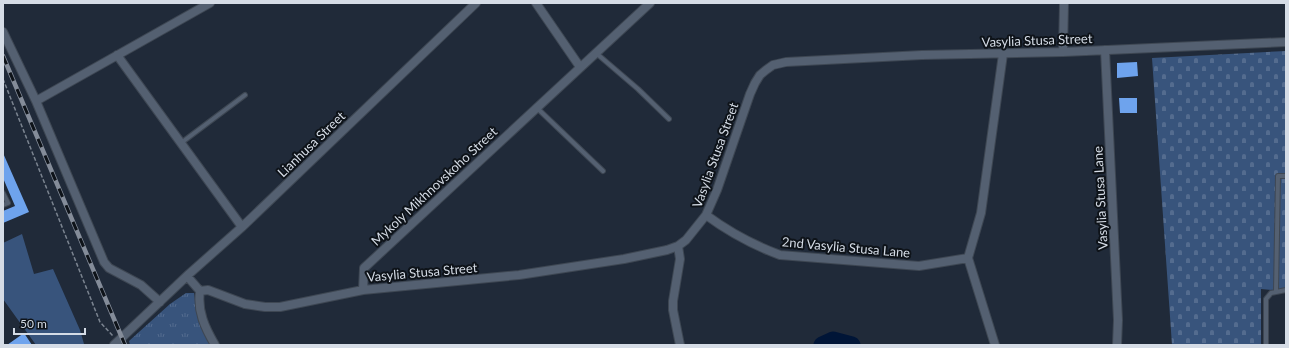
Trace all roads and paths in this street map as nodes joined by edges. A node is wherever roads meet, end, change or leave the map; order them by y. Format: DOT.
graph roads {
  1 [pos="210,3"];
  2 [pos="476,3"];
  3 [pos="536,3"];
  4 [pos="650,3"];
  5 [pos="1064,3"];
  6 [pos="3,32"];
  7 [pos="1286,42"];
  8 [pos="1105,50"];
  9 [pos="1063,52"];
  10 [pos="596,53"];
  11 [pos="1002,54"];
  12 [pos="117,55"];
  13 [pos="580,67"];
  14 [pos="3,79"];
  15 [pos="245,94"];
  16 [pos="36,101"];
  17 [pos="537,108"];
  18 [pos="669,119"];
  19 [pos="181,143"];
  20 [pos="603,170"];
  21 [pos="1286,176"];
  22 [pos="3,193"];
  23 [pos="3,205"];
  24 [pos="706,215"];
  25 [pos="242,227"];
  26 [pos="678,246"];
  27 [pos="968,258"];
  28 [pos="187,276"];
  29 [pos="363,290"];
  30 [pos="1286,290"];
  31 [pos="200,291"];
  32 [pos="1276,291"];
  33 [pos="160,302"];
  34 [pos="116,343"];
  35 [pos="215,345"];
  36 [pos="680,345"];
  37 [pos="995,345"];
  38 [pos="1117,345"];
  39 [pos="1266,345"];
  1 -- 12 [label="street"];
  2 -- 25 [label="street, Lianhusa Street"];
  3 -- 13 [label="street"];
  4 -- 10 [label="street, Mykoly Mikhnovskoho Street"];
  5 -- 9 [label="street"];
  6 -- 16 [label="street"];
  7 -- 8 [label="street, Vasylia Stusa Street"];
  8 -- 9 [label="street, Vasylia Stusa Street"];
  8 -- 38 [label="street, Vasylia Stusa Lane"];
  9 -- 11 [label="street, Vasylia Stusa Street"];
  10 -- 13 [label="street, Mykoly Mikhnovskoho Street"];
  10 -- 18 [label="lane"];
  11 -- 24 [label="street, Vasylia Stusa Street"];
  11 -- 27 [label="street"];
  12 -- 16 [label="street"];
  12 -- 19 [label="street"];
  13 -- 17 [label="street, Mykoly Mikhnovskoho Street"];
  14 -- 34 [label="path"];
  15 -- 19 [label="lane"];
  16 -- 33 [label="street"];
  17 -- 20 [label="lane"];
  17 -- 29 [label="street, Mykoly Mikhnovskoho Street"];
  19 -- 25 [label="street"];
  21 -- 32 [label="lane"];
  22 -- 23 [label="lane"];
  24 -- 26 [label="street, Vasylia Stusa Street"];
  24 -- 27 [label="street, 2nd Vasylia Stusa Lane"];
  25 -- 28 [label="street, Lianhusa Street"];
  26 -- 29 [label="street, Vasylia Stusa Street"];
  26 -- 36 [label="street"];
  27 -- 37 [label="street"];
  28 -- 31 [label="street"];
  28 -- 33 [label="street, Lianhusa Street"];
  29 -- 31 [label="street, Vasylia Stusa Street"];
  30 -- 32 [label="lane"];
  31 -- 35 [label="street"];
  32 -- 39 [label="lane"];
  33 -- 34 [label="street, Lianhusa Street"];
}
